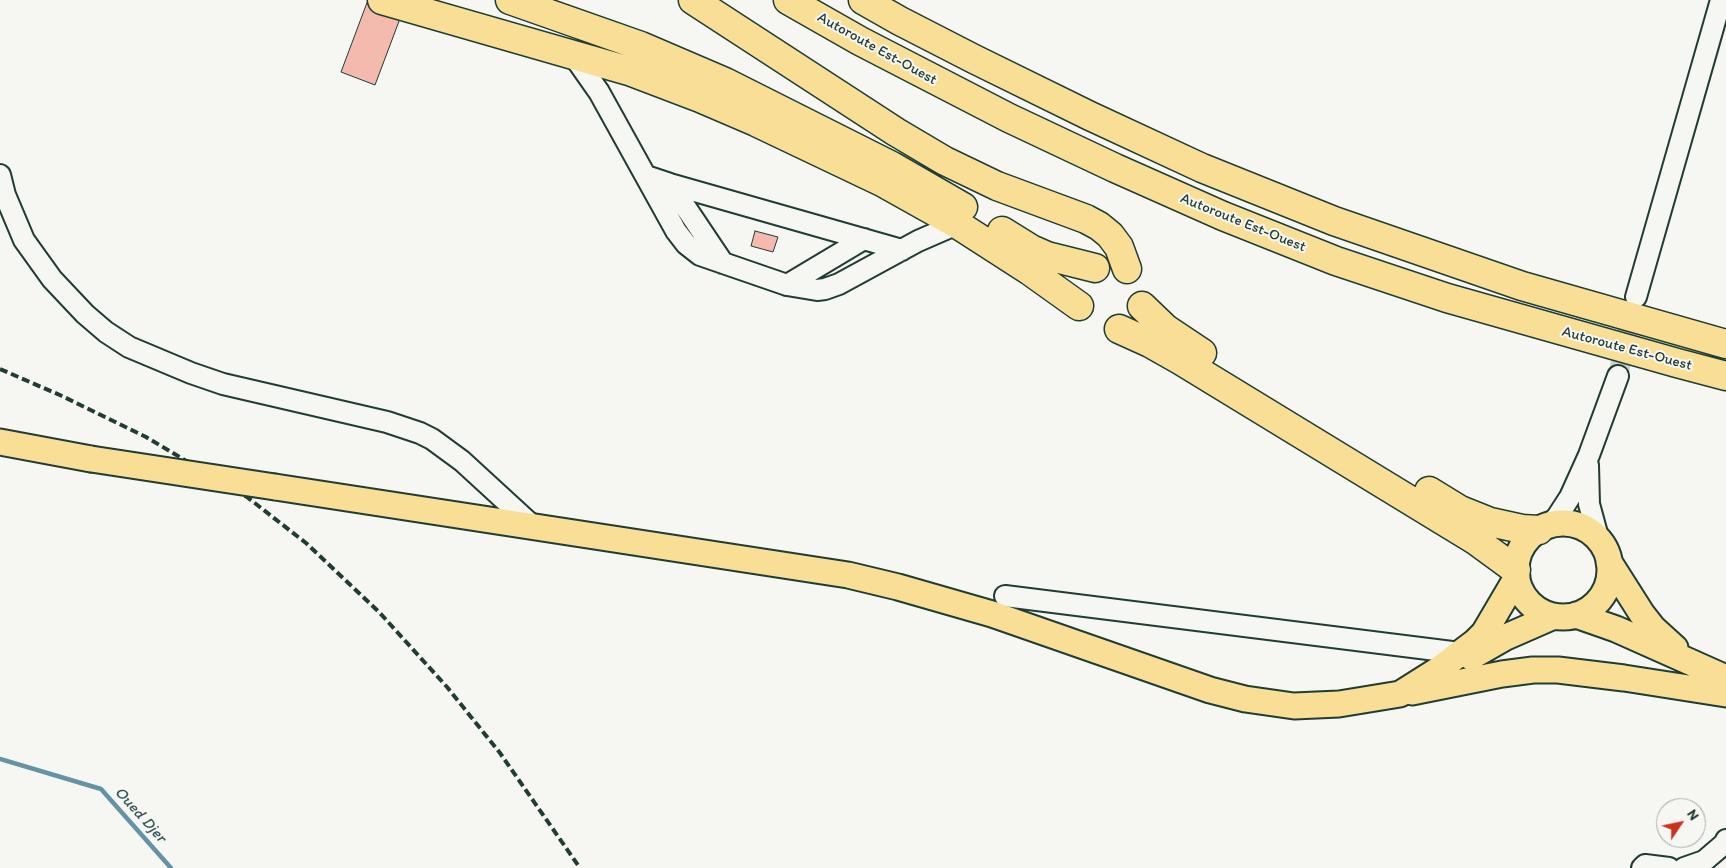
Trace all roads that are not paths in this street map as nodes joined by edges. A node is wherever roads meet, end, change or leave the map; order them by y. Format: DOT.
graph roads {
  1 [pos="382,0"];
  2 [pos="496,0"];
  3 [pos="510,0"];
  4 [pos="693,0"];
  5 [pos="788,0"];
  6 [pos="863,0"];
  7 [pos="1722,0"];
  8 [pos="487,30"];
  9 [pos="573,55"];
  10 [pos="0,175"];
  11 [pos="646,176"];
  12 [pos="670,184"];
  13 [pos="957,224"];
  14 [pos="864,239"];
  15 [pos="902,250"];
  16 [pos="724,263"];
  17 [pos="1094,268"];
  18 [pos="1127,269"];
  19 [pos="787,285"];
  20 [pos="1636,297"];
  21 [pos="1079,306"];
  22 [pos="1142,306"];
  23 [pos="1119,329"];
  24 [pos="1726,344"];
  25 [pos="1618,376"];
  26 [pos="1726,376"];
  27 [pos="0,442"];
  28 [pos="1589,455"];
  29 [pos="534,528"];
  30 [pos="1541,529"];
  31 [pos="1604,551"];
  32 [pos="1516,574"];
  33 [pos="1005,596"];
  34 [pos="1565,616"];
  35 [pos="1460,653"];
  36 [pos="1690,662"];
  37 [pos="1438,670"];
  38 [pos="1726,678"];
  39 [pos="1400,694"];
  40 [pos="1726,694"];
  41 [pos="1726,840"];
  42 [pos="1642,868"];
  43 [pos="1669,868"];
  44 [pos="1684,868"];
  1 -- 8 [label="highway"];
  2 -- 8 [label="highway"];
  3 -- 17 [label="highway"];
  4 -- 18 [label="highway"];
  5 -- 26 [label="highway, Autoroute Est-Ouest"];
  6 -- 24 [label="highway, Autoroute Est-Ouest"];
  7 -- 20 [label="street"];
  8 -- 9 [label="highway"];
  9 -- 11 [label="street"];
  9 -- 13 [label="highway"];
  10 -- 29 [label="street"];
  11 -- 12 [label="street"];
  11 -- 16 [label="street"];
  12 -- 14 [label="street"];
  12 -- 16 [label="street"];
  13 -- 15 [label="street"];
  13 -- 21 [label="highway"];
  14 -- 15 [label="street"];
  14 -- 19 [label="street"];
  15 -- 19 [label="street"];
  16 -- 19 [label="street"];
  17 -- 18 [label="highway"];
  17 -- 21 [label="highway"];
  18 -- 22 [label="highway"];
  21 -- 23 [label="highway"];
  22 -- 23 [label="highway"];
  22 -- 30 [label="highway"];
  23 -- 32 [label="highway"];
  25 -- 28 [label="street"];
  27 -- 29 [label="main road, bridge"];
  28 -- 30 [label="street"];
  28 -- 31 [label="street"];
  29 -- 39 [label="main road"];
  30 -- 31 [label="main road"];
  30 -- 32 [label="main road"];
  31 -- 34 [label="main road"];
  31 -- 36 [label="main road"];
  32 -- 34 [label="main road"];
  32 -- 35 [label="main road"];
  33 -- 35 [label="street"];
  34 -- 36 [label="main road"];
  34 -- 37 [label="main road"];
  35 -- 37 [label="main road"];
  36 -- 38 [label="main road"];
  37 -- 39 [label="main road"];
  39 -- 40 [label="main road"];
  41 -- 44 [label="street"];
  42 -- 43 [label="street"];
}
